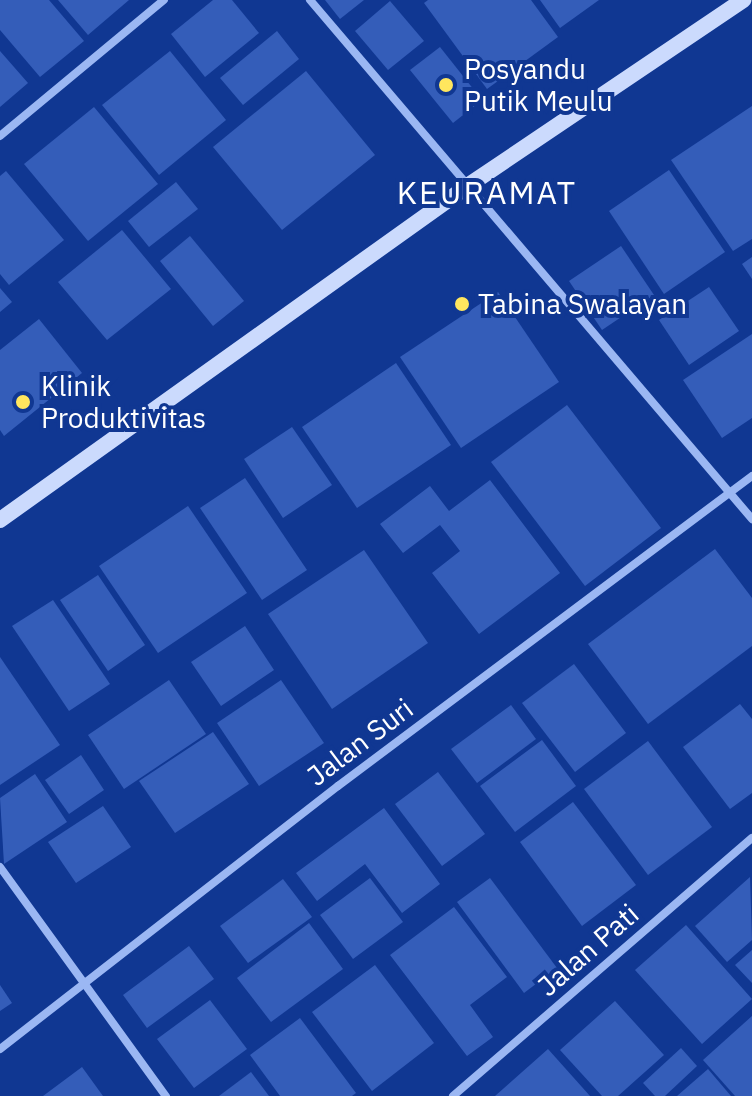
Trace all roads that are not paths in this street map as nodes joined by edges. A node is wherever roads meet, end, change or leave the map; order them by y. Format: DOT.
graph roads {
  1 [pos="164,0"];
  2 [pos="310,0"];
  3 [pos="743,0"];
  4 [pos="0,136"];
  5 [pos="469,185"];
  6 [pos="752,476"];
  7 [pos="731,493"];
  8 [pos="752,519"];
  9 [pos="0,520"];
  10 [pos="752,838"];
  11 [pos="0,867"];
  12 [pos="84,980"];
  13 [pos="0,1049"];
  14 [pos="166,1096"];
  15 [pos="453,1096"];
  1 -- 4 [label="street"];
  2 -- 5 [label="street"];
  3 -- 5 [label="main road"];
  5 -- 7 [label="street"];
  5 -- 9 [label="main road"];
  6 -- 7 [label="street, Jalan Suri"];
  7 -- 8 [label="street"];
  7 -- 12 [label="street, Jalan Suri"];
  10 -- 15 [label="street, Jalan Pati"];
  11 -- 12 [label="street"];
  12 -- 13 [label="street, Jalan Suri"];
  12 -- 14 [label="street"];
}
